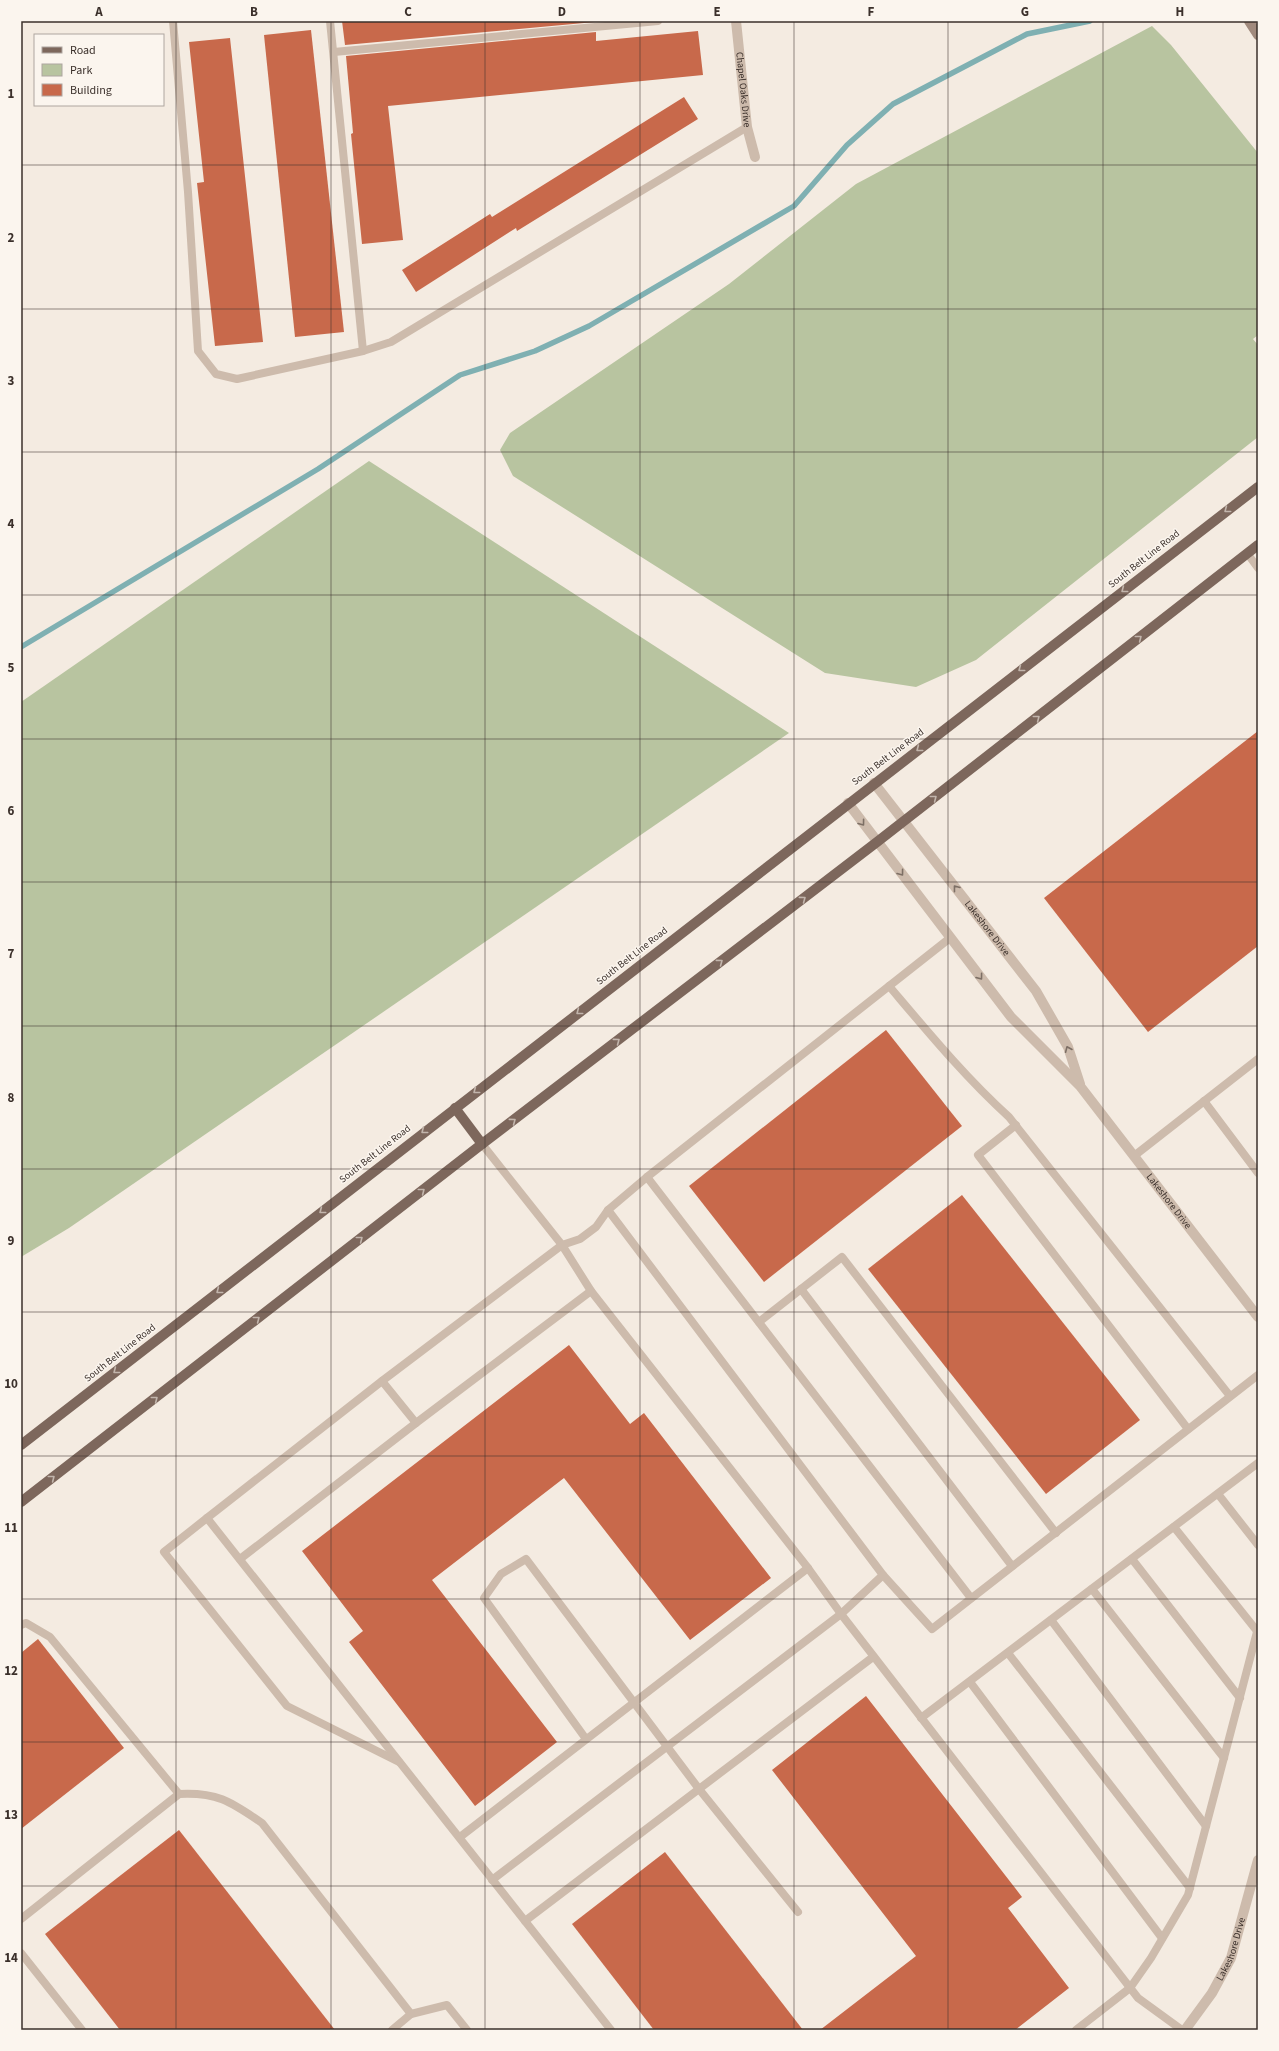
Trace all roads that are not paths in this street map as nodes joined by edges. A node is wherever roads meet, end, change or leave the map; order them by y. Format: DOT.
graph roads {
  1 [pos="173,21"];
  2 [pos="330,21"];
  3 [pos="658,21"];
  4 [pos="736,21"];
  5 [pos="1249,21"];
  6 [pos="1258,35"];
  7 [pos="334,52"];
  8 [pos="747,127"];
  9 [pos="755,157"];
  10 [pos="363,351"];
  11 [pos="1258,487"];
  12 [pos="1258,545"];
  13 [pos="1247,553"];
  14 [pos="1258,568"];
  15 [pos="874,783"];
  16 [pos="848,803"];
  17 [pos="904,822"];
  18 [pos="877,842"];
  19 [pos="950,938"];
  20 [pos="890,986"];
  21 [pos="1258,1059"];
  22 [pos="1080,1086"];
  23 [pos="1204,1101"];
  24 [pos="455,1108"];
  25 [pos="1016,1125"];
  26 [pos="482,1144"];
  27 [pos="1134,1156"];
  28 [pos="1258,1173"];
  29 [pos="648,1177"];
  30 [pos="608,1210"];
  31 [pos="562,1245"];
  32 [pos="801,1289"];
  33 [pos="591,1291"];
  34 [pos="1258,1317"];
  35 [pos="759,1322"];
  36 [pos="1258,1375"];
  37 [pos="382,1381"];
  38 [pos="1230,1396"];
  39 [pos="416,1423"];
  40 [pos="1188,1430"];
  41 [pos="21,1445"];
  42 [pos="1258,1463"];
  43 [pos="1218,1494"];
  44 [pos="21,1502"];
  45 [pos="207,1518"];
  46 [pos="1174,1527"];
  47 [pos="1056,1533"];
  48 [pos="1258,1545"];
  49 [pos="240,1559"];
  50 [pos="1132,1559"];
  51 [pos="1012,1566"];
  52 [pos="808,1568"];
  53 [pos="883,1575"];
  54 [pos="1092,1589"];
  55 [pos="971,1598"];
  56 [pos="840,1614"];
  57 [pos="1051,1620"];
  58 [pos="21,1625"];
  59 [pos="1258,1630"];
  60 [pos="1008,1653"];
  61 [pos="874,1657"];
  62 [pos="970,1682"];
  63 [pos="1240,1698"];
  64 [pos="634,1702"];
  65 [pos="921,1718"];
  66 [pos="586,1739"];
  67 [pos="668,1746"];
  68 [pos="1224,1758"];
  69 [pos="401,1764"];
  70 [pos="699,1789"];
  71 [pos="179,1794"];
  72 [pos="1206,1826"];
  73 [pos="460,1838"];
  74 [pos="1258,1860"];
  75 [pos="492,1880"];
  76 [pos="1190,1888"];
  77 [pos="798,1912"];
  78 [pos="21,1919"];
  79 [pos="525,1921"];
  80 [pos="1162,1938"];
  81 [pos="21,1953"];
  82 [pos="1130,1988"];
  83 [pos="411,2014"];
  84 [pos="82,2030"];
  85 [pos="392,2030"];
  86 [pos="467,2030"];
  87 [pos="611,2030"];
  88 [pos="1076,2030"];
  89 [pos="1182,2030"];
  90 [pos="1185,2030"];
  1 -- 10 [label="lane"];
  2 -- 7 [label="lane"];
  3 -- 7 [label="lane"];
  4 -- 8 [label="street, Chapel Oaks Drive"];
  5 -- 6 [label="street"];
  7 -- 10 [label="lane"];
  8 -- 9 [label="street, Chapel Oaks Drive"];
  8 -- 10 [label="lane"];
  11 -- 15 [label="main road, South Belt Line Road, one-way"];
  12 -- 13 [label="main road"];
  13 -- 14 [label="lane"];
  17 -- 13 [label="main road, one-way"];
  15 -- 16 [label="main road, South Belt Line Road"];
  15 -- 17 [label="street, Lakeshore Drive"];
  16 -- 18 [label="street, Lakeshore Drive, one-way"];
  16 -- 24 [label="main road, South Belt Line Road, one-way"];
  17 -- 18 [label="main road"];
  22 -- 17 [label="street, Lakeshore Drive, one-way"];
  18 -- 19 [label="street, Lakeshore Drive, one-way"];
  26 -- 18 [label="main road, one-way"];
  19 -- 20 [label="lane"];
  19 -- 22 [label="street, Lakeshore Drive, one-way"];
  20 -- 25 [label="lane"];
  20 -- 29 [label="lane"];
  21 -- 23 [label="lane"];
  22 -- 27 [label="street, Lakeshore Drive"];
  23 -- 27 [label="lane"];
  23 -- 28 [label="lane"];
  24 -- 26 [label="main road"];
  24 -- 41 [label="main road, South Belt Line Road, one-way"];
  25 -- 38 [label="lane"];
  25 -- 40 [label="lane"];
  26 -- 31 [label="lane"];
  44 -- 26 [label="main road, one-way"];
  27 -- 34 [label="street, Lakeshore Drive"];
  29 -- 30 [label="lane"];
  29 -- 35 [label="lane"];
  30 -- 31 [label="lane"];
  30 -- 53 [label="lane"];
  31 -- 33 [label="lane"];
  31 -- 37 [label="lane"];
  32 -- 35 [label="lane"];
  32 -- 47 [label="lane"];
  32 -- 51 [label="lane"];
  33 -- 39 [label="lane"];
  33 -- 52 [label="lane"];
  35 -- 55 [label="lane"];
  36 -- 38 [label="lane"];
  37 -- 39 [label="lane"];
  37 -- 45 [label="lane"];
  38 -- 40 [label="lane"];
  39 -- 49 [label="lane"];
  40 -- 47 [label="lane"];
  42 -- 43 [label="lane"];
  43 -- 46 [label="lane"];
  43 -- 48 [label="lane"];
  45 -- 49 [label="lane"];
  45 -- 69 [label="lane"];
  46 -- 50 [label="lane"];
  46 -- 59 [label="lane"];
  47 -- 51 [label="lane"];
  49 -- 69 [label="lane"];
  50 -- 54 [label="lane"];
  50 -- 63 [label="lane"];
  51 -- 55 [label="lane"];
  52 -- 56 [label="lane"];
  52 -- 64 [label="lane"];
  53 -- 55 [label="lane"];
  53 -- 56 [label="lane"];
  54 -- 57 [label="lane"];
  54 -- 68 [label="lane"];
  56 -- 61 [label="lane"];
  56 -- 67 [label="lane"];
  57 -- 60 [label="lane"];
  57 -- 72 [label="lane"];
  58 -- 71 [label="lane"];
  59 -- 63 [label="lane"];
  60 -- 62 [label="lane"];
  60 -- 76 [label="lane"];
  61 -- 65 [label="lane"];
  61 -- 70 [label="lane"];
  62 -- 65 [label="lane"];
  62 -- 80 [label="lane"];
  63 -- 68 [label="lane"];
  64 -- 66 [label="lane"];
  64 -- 66 [label="lane"];
  64 -- 67 [label="lane"];
  65 -- 82 [label="lane"];
  66 -- 73 [label="lane"];
  67 -- 70 [label="lane"];
  67 -- 75 [label="lane"];
  68 -- 72 [label="lane"];
  69 -- 73 [label="lane"];
  70 -- 77 [label="lane"];
  70 -- 79 [label="lane"];
  71 -- 78 [label="lane"];
  71 -- 83 [label="lane"];
  72 -- 76 [label="lane"];
  73 -- 75 [label="lane"];
  74 -- 90 [label="street, Lakeshore Drive"];
  75 -- 79 [label="lane"];
  76 -- 80 [label="lane"];
  79 -- 87 [label="lane"];
  80 -- 82 [label="lane"];
  81 -- 84 [label="lane"];
  82 -- 88 [label="lane"];
  82 -- 89 [label="lane"];
  83 -- 85 [label="lane"];
  83 -- 86 [label="lane"];
}
